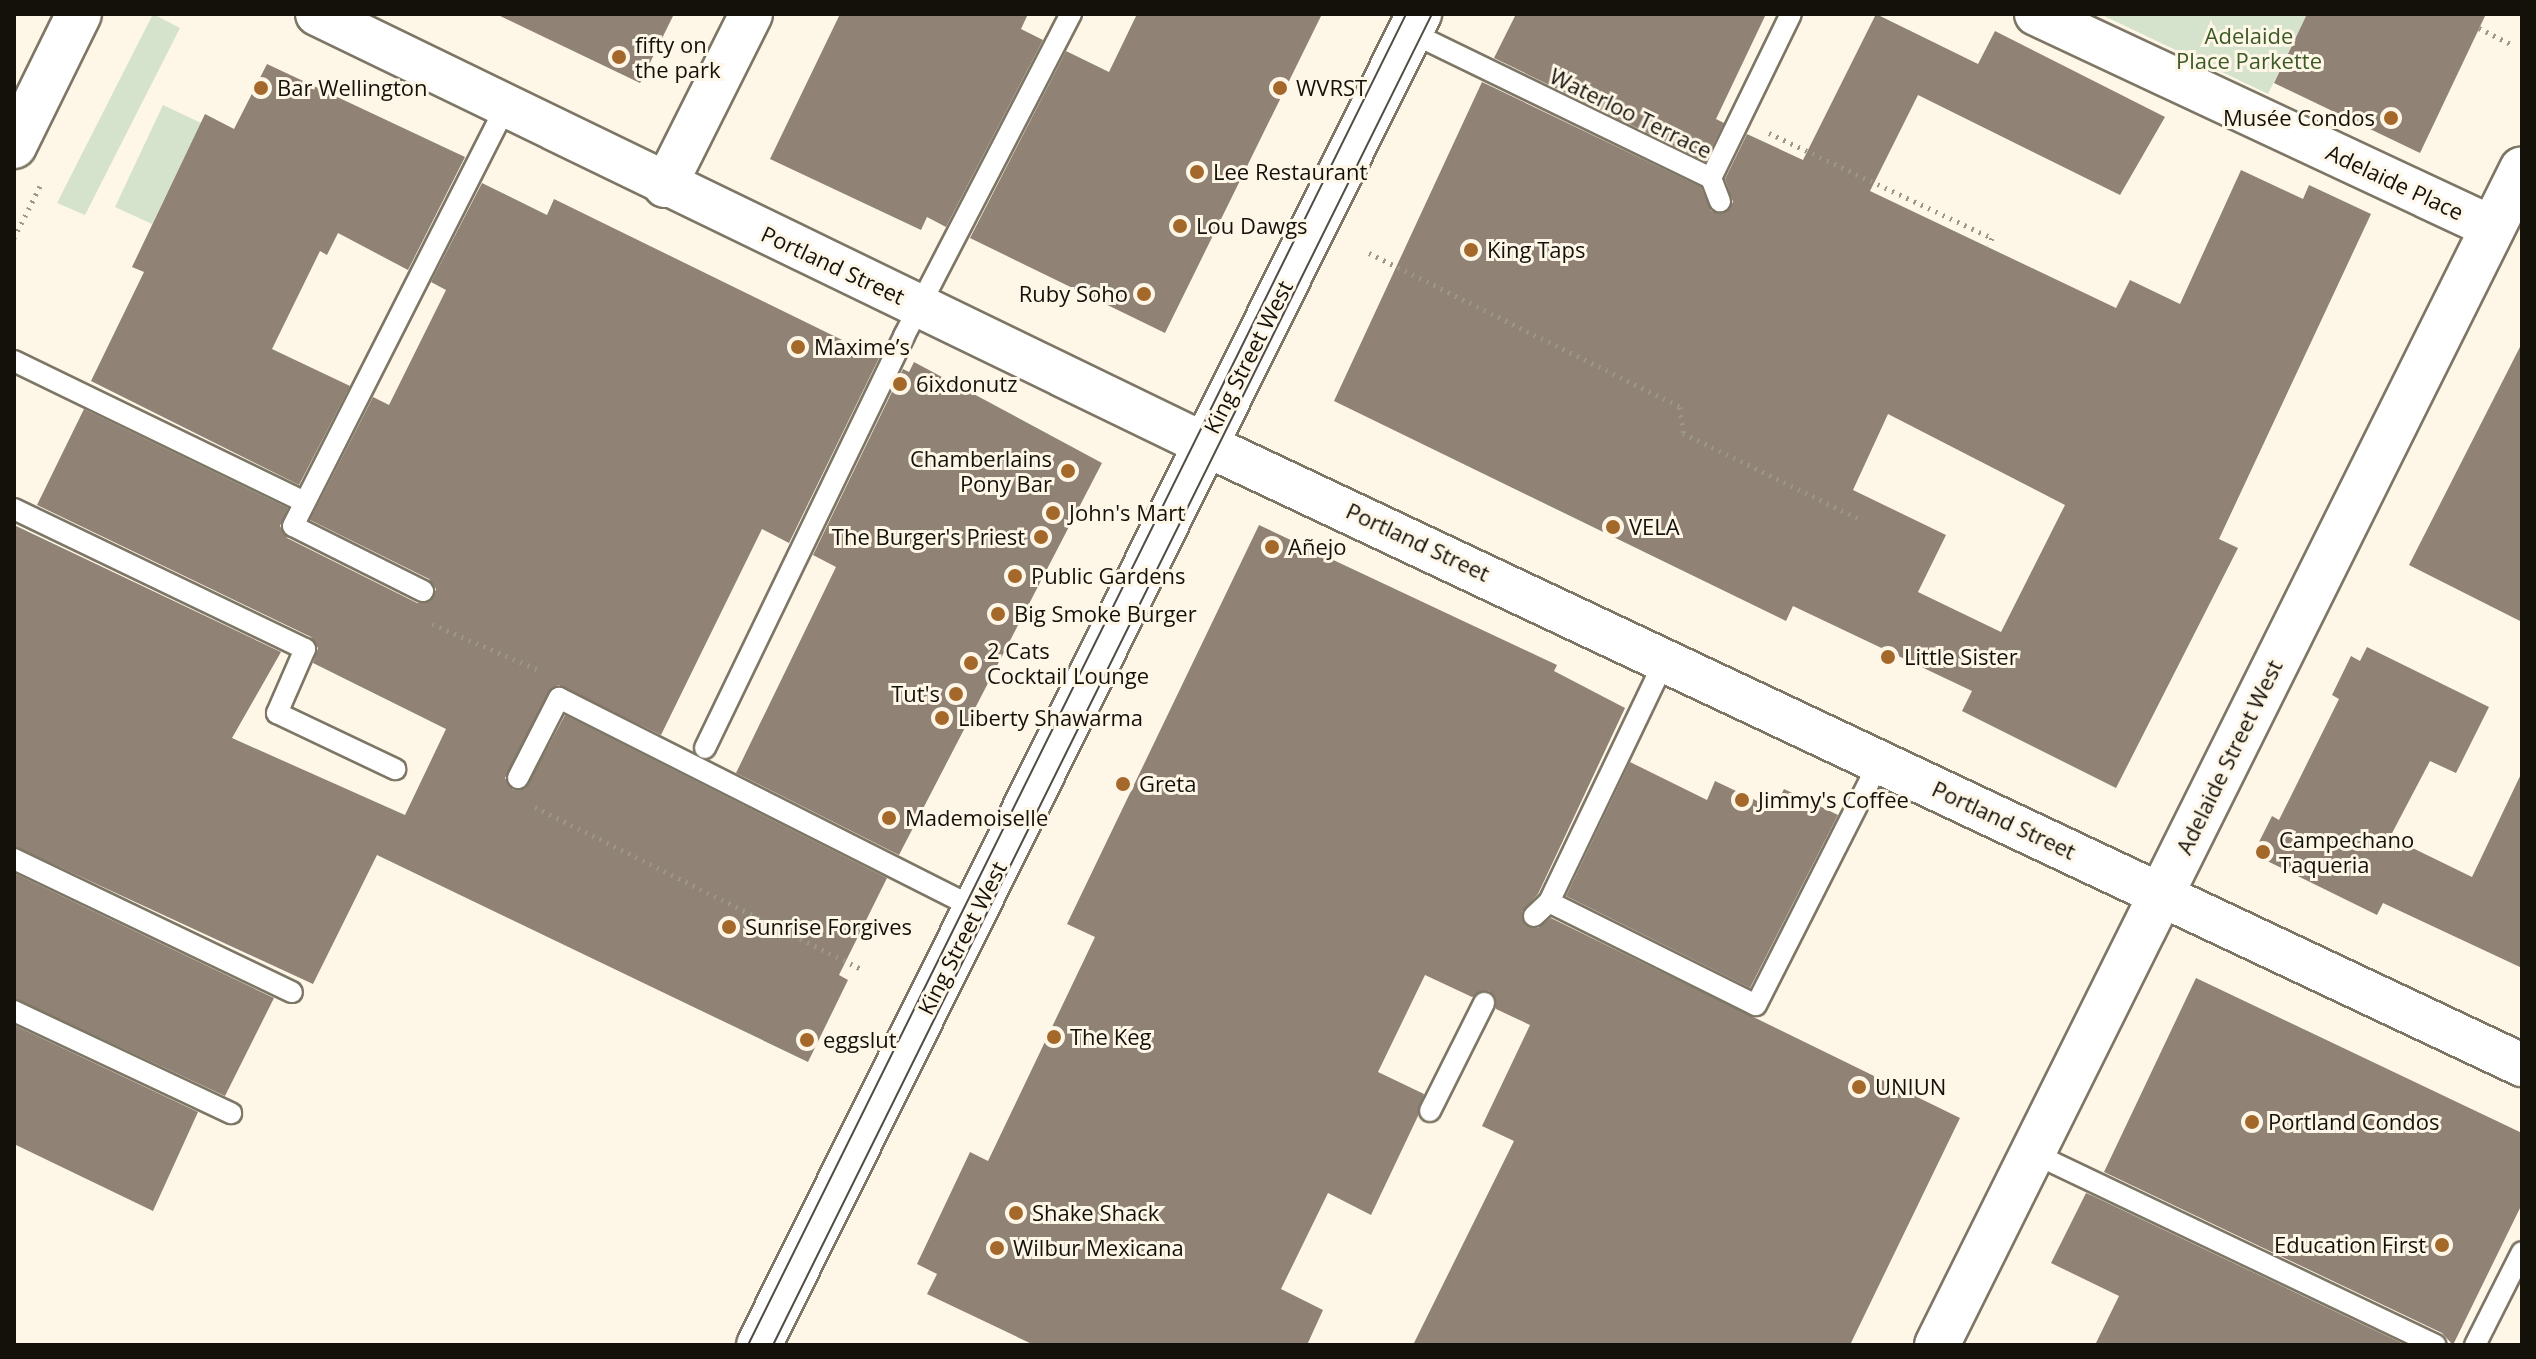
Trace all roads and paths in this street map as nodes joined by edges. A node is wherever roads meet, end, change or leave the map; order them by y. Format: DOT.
graph roads {
  1 [pos="79,14"];
  2 [pos="317,14"];
  3 [pos="751,14"];
  4 [pos="1071,14"];
  5 [pos="1791,14"];
  6 [pos="2036,14"];
  7 [pos="1414,23"];
  8 [pos="2479,28"];
  9 [pos="2512,45"];
  10 [pos="506,106"];
  11 [pos="1739,119"];
  12 [pos="14,146"];
  13 [pos="2522,169"];
  14 [pos="1711,178"];
  15 [pos="665,186"];
  16 [pos="1720,201"];
  17 [pos="2493,228"];
  18 [pos="1989,245"];
  19 [pos="1369,253"];
  20 [pos="921,307"];
  21 [pos="14,361"];
  22 [pos="1204,444"];
  23 [pos="305,502"];
  24 [pos="14,509"];
  25 [pos="1861,520"];
  26 [pos="419,589"];
  27 [pos="1666,658"];
  28 [pos="557,678"];
  29 [pos="705,748"];
  30 [pos="1880,761"];
  31 [pos="395,769"];
  32 [pos="518,778"];
  33 [pos="517,800"];
  34 [pos="14,859"];
  35 [pos="2161,893"];
  36 [pos="977,909"];
  37 [pos="864,970"];
  38 [pos="292,992"];
  39 [pos="1484,1003"];
  40 [pos="14,1011"];
  41 [pos="2522,1065"];
  42 [pos="1430,1111"];
  43 [pos="231,1113"];
  44 [pos="2033,1153"];
  45 [pos="2522,1252"];
  46 [pos="759,1345"];
  47 [pos="1937,1345"];
  48 [pos="2436,1345"];
  49 [pos="2475,1345"];
  1 -- 12 [label="main road"];
  2 -- 10 [label="street, Portland Street"];
  3 -- 15 [label="street"];
  4 -- 20 [label="lane"];
  5 -- 11 [label="lane, Waterloo Terrace"];
  6 -- 17 [label="street, Adelaide Place"];
  7 -- 14 [label="lane, Waterloo Terrace"];
  7 -- 22 [label="main road, King Street West"];
  8 -- 9 [label="path"];
  10 -- 15 [label="street, Portland Street"];
  10 -- 23 [label="lane"];
  11 -- 14 [label="lane, Waterloo Terrace"];
  11 -- 18 [label="path"];
  13 -- 17 [label="main road, Adelaide Street West"];
  14 -- 16 [label="lane"];
  15 -- 20 [label="street, Portland Street"];
  17 -- 35 [label="main road, Adelaide Street West"];
  19 -- 25 [label="path"];
  20 -- 22 [label="street, Portland Street"];
  20 -- 29 [label="lane"];
  21 -- 23 [label="lane"];
  22 -- 27 [label="street, Portland Street"];
  22 -- 36 [label="main road, King Street West"];
  23 -- 26 [label="lane"];
  24 -- 31 [label="lane"];
  26 -- 28 [label="path"];
  27 -- 30 [label="street, Portland Street"];
  27 -- 30 [label="lane"];
  30 -- 35 [label="street, Portland Street"];
  32 -- 36 [label="lane"];
  33 -- 37 [label="path"];
  34 -- 38 [label="lane"];
  35 -- 41 [label="street, Portland Street"];
  35 -- 44 [label="main road, Adelaide Street West"];
  36 -- 46 [label="main road, King Street West"];
  39 -- 42 [label="lane"];
  40 -- 43 [label="lane"];
  44 -- 47 [label="main road, Adelaide Street West"];
  44 -- 48 [label="lane"];
  45 -- 49 [label="lane"];
}
